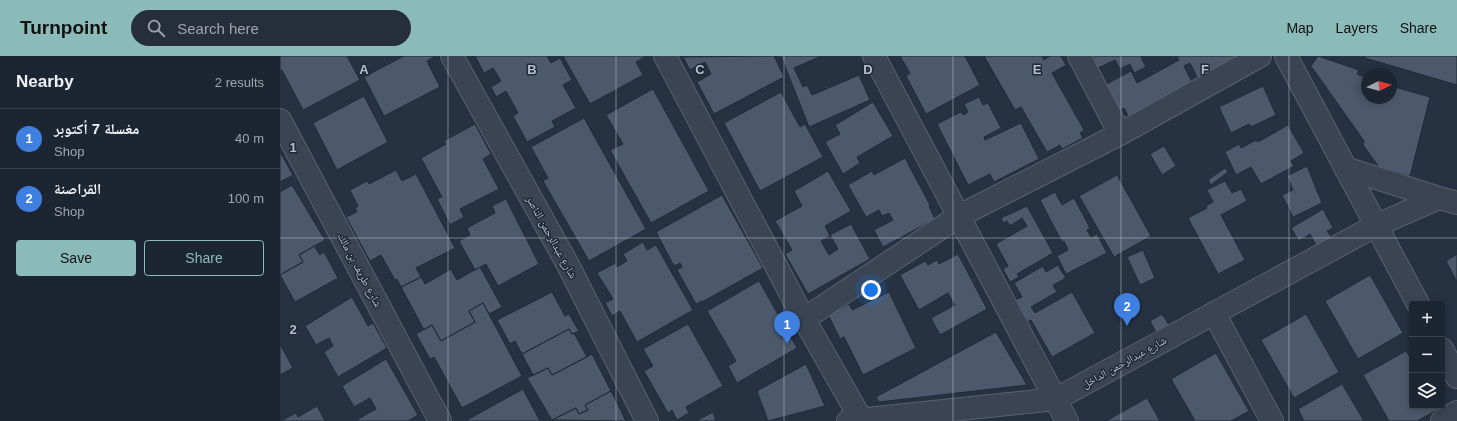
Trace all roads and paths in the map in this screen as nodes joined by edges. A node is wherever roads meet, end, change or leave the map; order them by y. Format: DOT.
graph roads {
  1 [pos="452,56"];
  2 [pos="665,56"];
  3 [pos="874,56"];
  4 [pos="1079,56"];
  5 [pos="1260,56"];
  6 [pos="1286,56"];
  7 [pos="280,120"];
  8 [pos="1120,134"];
  9 [pos="1345,168"];
  10 [pos="1448,201"];
  11 [pos="959,216"];
  12 [pos="1375,226"];
  13 [pos="1416,301"];
  14 [pos="1214,312"];
  15 [pos="804,319"];
  16 [pos="1445,355"];
  17 [pos="1457,377"];
  18 [pos="1056,400"];
  19 [pos="1457,412"];
  20 [pos="857,420"];
  21 [pos="440,421"];
  22 [pos="647,421"];
  23 [pos="1067,421"];
  24 [pos="1272,421"];
  25 [pos="1442,421"];
  1 -- 22 [label="street, شارع عبدالرحمن الناصر"];
  2 -- 15 [label="street"];
  3 -- 11 [label="street"];
  4 -- 8 [label="street"];
  5 -- 8 [label="street"];
  6 -- 9 [label="street"];
  7 -- 21 [label="street, شارع طريف بن مالك"];
  8 -- 11 [label="street"];
  9 -- 10 [label="street"];
  9 -- 12 [label="street"];
  10 -- 12 [label="street, شارع عبدالرحمن الداخل"];
  11 -- 15 [label="street"];
  11 -- 18 [label="street"];
  12 -- 13 [label="street"];
  12 -- 14 [label="street, شارع عبدالرحمن الداخل"];
  14 -- 18 [label="street, شارع عبدالرحمن الداخل"];
  14 -- 24 [label="street"];
  15 -- 20 [label="street"];
  16 -- 17 [label="street"];
  18 -- 20 [label="street, شارع عبدالرحمن الداخل"];
  18 -- 23 [label="street"];
  19 -- 25 [label="street"];
}
